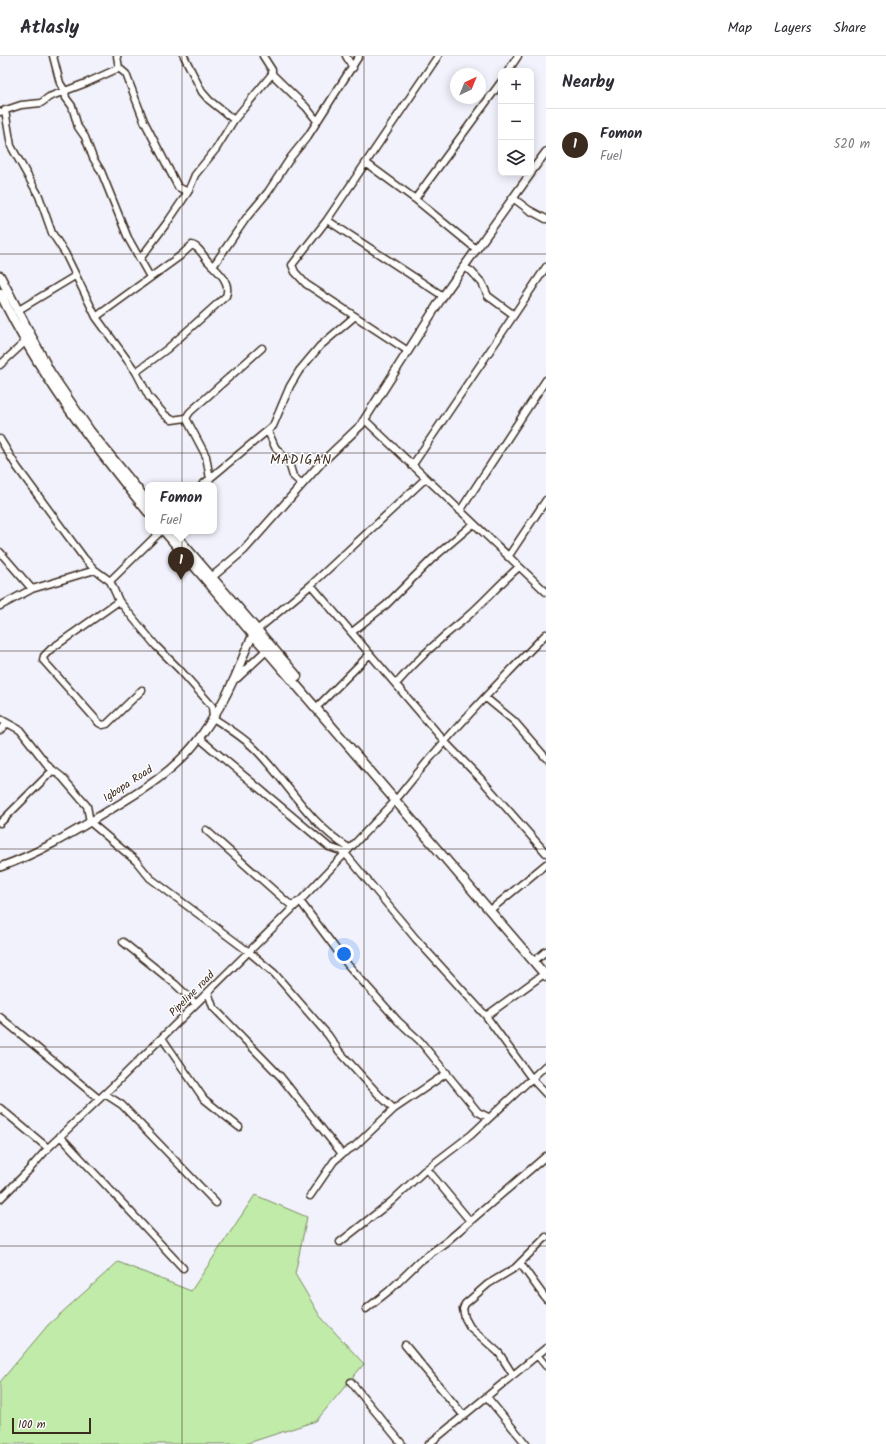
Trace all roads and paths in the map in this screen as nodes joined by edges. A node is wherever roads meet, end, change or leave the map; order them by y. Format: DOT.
graph roads {
  1 [pos="53,56"];
  2 [pos="117,56"];
  3 [pos="184,56"];
  4 [pos="263,56"];
  5 [pos="346,56"];
  6 [pos="359,56"];
  7 [pos="438,56"];
  8 [pos="518,56"];
  9 [pos="119,68"];
  10 [pos="353,68"];
  11 [pos="510,68"];
  12 [pos="272,74"];
  13 [pos="498,86"];
  14 [pos="65,91"];
  15 [pos="2,111"];
  16 [pos="234,120"];
  17 [pos="317,121"];
  18 [pos="546,152"];
  19 [pos="366,163"];
  20 [pos="534,169"];
  21 [pos="529,176"];
  22 [pos="188,192"];
  23 [pos="513,198"];
  24 [pos="415,199"];
  25 [pos="546,219"];
  26 [pos="327,220"];
  27 [pos="476,249"];
  28 [pos="140,259"];
  29 [pos="214,265"];
  30 [pos="463,267"];
  31 [pos="546,267"];
  32 [pos="0,276"];
  33 [pos="75,276"];
  34 [pos="150,277"];
  35 [pos="0,293"];
  36 [pos="443,296"];
  37 [pos="17,310"];
  38 [pos="514,315"];
  39 [pos="354,317"];
  40 [pos="96,318"];
  41 [pos="25,342"];
  42 [pos="262,348"];
  43 [pos="408,351"];
  44 [pos="0,365"];
  45 [pos="136,372"];
  46 [pos="546,380"];
  47 [pos="186,418"];
  48 [pos="364,420"];
  49 [pos="268,431"];
  50 [pos="0,439"];
  51 [pos="412,466"];
  52 [pos="210,479"];
  53 [pos="425,479"];
  54 [pos="206,482"];
  55 [pos="302,484"];
  56 [pos="145,498"];
  57 [pos="545,503"];
  58 [pos="145,508"];
  59 [pos="460,512"];
  60 [pos="473,524"];
  61 [pos="158,534"];
  62 [pos="167,534"];
  63 [pos="175,534"];
  64 [pos="0,552"];
  65 [pos="508,557"];
  66 [pos="519,566"];
  67 [pos="95,570"];
  68 [pos="212,577"];
  69 [pos="110,581"];
  70 [pos="310,585"];
  71 [pos="32,589"];
  72 [pos="546,592"];
  73 [pos="119,601"];
  74 [pos="0,606"];
  75 [pos="352,632"];
  76 [pos="255,633"];
  77 [pos="546,634"];
  78 [pos="268,648"];
  79 [pos="370,654"];
  80 [pos="234,681"];
  81 [pos="396,684"];
  82 [pos="142,690"];
  83 [pos="486,698"];
  84 [pos="320,704"];
  85 [pos="0,718"];
  86 [pos="213,718"];
  87 [pos="7,724"];
  88 [pos="0,730"];
  89 [pos="199,738"];
  90 [pos="445,742"];
  91 [pos="546,758"];
  92 [pos="53,770"];
  93 [pos="397,798"];
  94 [pos="90,822"];
  95 [pos="0,823"];
  96 [pos="206,830"];
  97 [pos="347,850"];
  98 [pos="546,854"];
  99 [pos="1,864"];
  100 [pos="546,864"];
  101 [pos="300,901"];
  102 [pos="494,907"];
  103 [pos="123,942"];
  104 [pos="546,951"];
  105 [pos="249,952"];
  106 [pos="538,958"];
  107 [pos="545,973"];
  108 [pos="208,992"];
  109 [pos="196,1004"];
  110 [pos="486,1016"];
  111 [pos="0,1017"];
  112 [pos="162,1038"];
  113 [pos="545,1066"];
  114 [pos="447,1073"];
  115 [pos="532,1079"];
  116 [pos="105,1094"];
  117 [pos="546,1094"];
  118 [pos="99,1099"];
  119 [pos="0,1108"];
  120 [pos="394,1109"];
  121 [pos="488,1117"];
  122 [pos="238,1127"];
  123 [pos="60,1136"];
  124 [pos="48,1148"];
  125 [pos="342,1154"];
  126 [pos="546,1156"];
  127 [pos="427,1169"];
  128 [pos="1,1195"];
  129 [pos="310,1196"];
  130 [pos="216,1203"];
  131 [pos="470,1221"];
  132 [pos="546,1238"];
  133 [pos="340,1242"];
  134 [pos="520,1263"];
  135 [pos="183,1268"];
  136 [pos="546,1299"];
  137 [pos="366,1309"];
  138 [pos="405,1345"];
  139 [pos="546,1348"];
  140 [pos="537,1355"];
  141 [pos="546,1366"];
  142 [pos="513,1375"];
  143 [pos="351,1382"];
  144 [pos="487,1397"];
  145 [pos="464,1416"];
  146 [pos="402,1444"];
  147 [pos="429,1444"];
  148 [pos="526,1444"];
  1 -- 14 [label="street"];
  2 -- 9 [label="street"];
  3 -- 16 [label="street"];
  4 -- 12 [label="street"];
  5 -- 10 [label="street"];
  6 -- 10 [label="street"];
  7 -- 19 [label="street"];
  8 -- 11 [label="street"];
  9 -- 14 [label="street"];
  9 -- 22 [label="street"];
  10 -- 17 [label="street"];
  12 -- 16 [label="street"];
  12 -- 17 [label="street"];
  13 -- 24 [label="street"];
  14 -- 15 [label="street"];
  14 -- 28 [label="street"];
  15 -- 33 [label="street"];
  16 -- 22 [label="street"];
  17 -- 29 [label="street"];
  18 -- 20 [label="street"];
  19 -- 24 [label="street"];
  19 -- 26 [label="street"];
  21 -- 23 [label="street"];
  22 -- 28 [label="street"];
  23 -- 25 [label="street"];
  23 -- 27 [label="street"];
  24 -- 27 [label="street"];
  26 -- 36 [label="street"];
  26 -- 39 [label="street"];
  27 -- 30 [label="street"];
  28 -- 34 [label="street"];
  29 -- 34 [label="street"];
  29 -- 45 [label="street"];
  30 -- 36 [label="street"];
  30 -- 38 [label="street"];
  31 -- 38 [label="street"];
  32 -- 37 [label="main road"];
  33 -- 37 [label="street"];
  33 -- 40 [label="street"];
  34 -- 40 [label="street"];
  35 -- 41 [label="main road"];
  36 -- 43 [label="street"];
  37 -- 56 [label="main road"];
  38 -- 51 [label="street"];
  39 -- 43 [label="street"];
  39 -- 49 [label="street"];
  40 -- 45 [label="street"];
  41 -- 44 [label="street"];
  41 -- 58 [label="main road"];
  42 -- 47 [label="street"];
  43 -- 48 [label="street"];
  45 -- 47 [label="street"];
  46 -- 59 [label="street"];
  47 -- 52 [label="street"];
  48 -- 51 [label="street"];
  48 -- 55 [label="street"];
  49 -- 52 [label="street"];
  49 -- 55 [label="street"];
  50 -- 67 [label="street"];
  51 -- 53 [label="street"];
  52 -- 54 [label="street"];
  53 -- 59 [label="street"];
  53 -- 70 [label="street"];
  55 -- 68 [label="street"];
  57 -- 65 [label="street"];
  59 -- 60 [label="street"];
  60 -- 65 [label="street"];
  60 -- 75 [label="street"];
  61 -- 69 [label="street"];
  62 -- 76 [label="main road"];
  63 -- 68 [label="main road"];
  64 -- 71 [label="street"];
  65 -- 66 [label="street"];
  66 -- 72 [label="street"];
  66 -- 81 [label="street"];
  67 -- 69 [label="street"];
  67 -- 71 [label="street"];
  68 -- 76 [label="main road"];
  69 -- 73 [label="street"];
  70 -- 75 [label="street"];
  70 -- 76 [label="street"];
  71 -- 74 [label="street"];
  73 -- 82 [label="street"];
  73 -- 86 [label="street"];
  75 -- 79 [label="street"];
  76 -- 78 [label="main road"];
  76 -- 80 [label="street"];
  77 -- 83 [label="street, Pipeline road"];
  78 -- 80 [label="street"];
  78 -- 84 [label="main road"];
  78 -- 93 [label="main road"];
  79 -- 81 [label="street"];
  79 -- 84 [label="street"];
  80 -- 86 [label="street, Igbopa Road"];
  81 -- 90 [label="street"];
  83 -- 90 [label="street, Pipeline road"];
  83 -- 91 [label="street"];
  84 -- 93 [label="main road"];
  85 -- 87 [label="street"];
  86 -- 89 [label="street, Igbopa Road"];
  86 -- 97 [label="street"];
  87 -- 88 [label="street"];
  87 -- 92 [label="street"];
  89 -- 94 [label="street, Igbopa Road"];
  89 -- 97 [label="street"];
  90 -- 93 [label="street, Pipeline road"];
  90 -- 98 [label="street"];
  92 -- 94 [label="street"];
  92 -- 95 [label="street"];
  93 -- 97 [label="street, Pipeline road"];
  93 -- 102 [label="main road"];
  93 -- 107 [label="main road"];
  94 -- 99 [label="street, Igbopa Road"];
  94 -- 105 [label="street"];
  96 -- 101 [label="street"];
  97 -- 101 [label="street, Pipeline road"];
  97 -- 110 [label="street"];
  100 -- 102 [label="street"];
  101 -- 105 [label="street, Pipeline road"];
  101 -- 114 [label="street"];
  102 -- 106 [label="main road"];
  103 -- 109 [label="street"];
  104 -- 106 [label="street"];
  105 -- 108 [label="street, Pipeline road"];
  105 -- 120 [label="street"];
  106 -- 107 [label="main road"];
  107 -- 110 [label="street"];
  108 -- 109 [label="street, Pipeline road"];
  108 -- 125 [label="street"];
  109 -- 112 [label="street, Pipeline road"];
  110 -- 115 [label="street"];
  111 -- 118 [label="street"];
  112 -- 116 [label="street, Pipeline road"];
  112 -- 122 [label="street"];
  113 -- 115 [label="street"];
  114 -- 120 [label="street"];
  114 -- 121 [label="street"];
  115 -- 117 [label="street"];
  115 -- 121 [label="street"];
  116 -- 118 [label="street, Pipeline road"];
  116 -- 130 [label="street"];
  118 -- 123 [label="street, Pipeline road"];
  119 -- 124 [label="street"];
  120 -- 125 [label="street"];
  121 -- 127 [label="street"];
  123 -- 124 [label="street, Pipeline road"];
  123 -- 135 [label="street"];
  124 -- 128 [label="street, Pipeline road"];
  125 -- 129 [label="street"];
  126 -- 131 [label="street"];
  127 -- 131 [label="street"];
  127 -- 133 [label="street"];
  131 -- 137 [label="street"];
  132 -- 134 [label="street"];
  134 -- 136 [label="street"];
  134 -- 142 [label="street"];
  138 -- 145 [label="street"];
  139 -- 140 [label="street"];
  140 -- 141 [label="street"];
  140 -- 142 [label="street"];
  142 -- 144 [label="street"];
  143 -- 146 [label="street"];
  144 -- 145 [label="street"];
  144 -- 148 [label="street"];
  145 -- 147 [label="street"];
}
